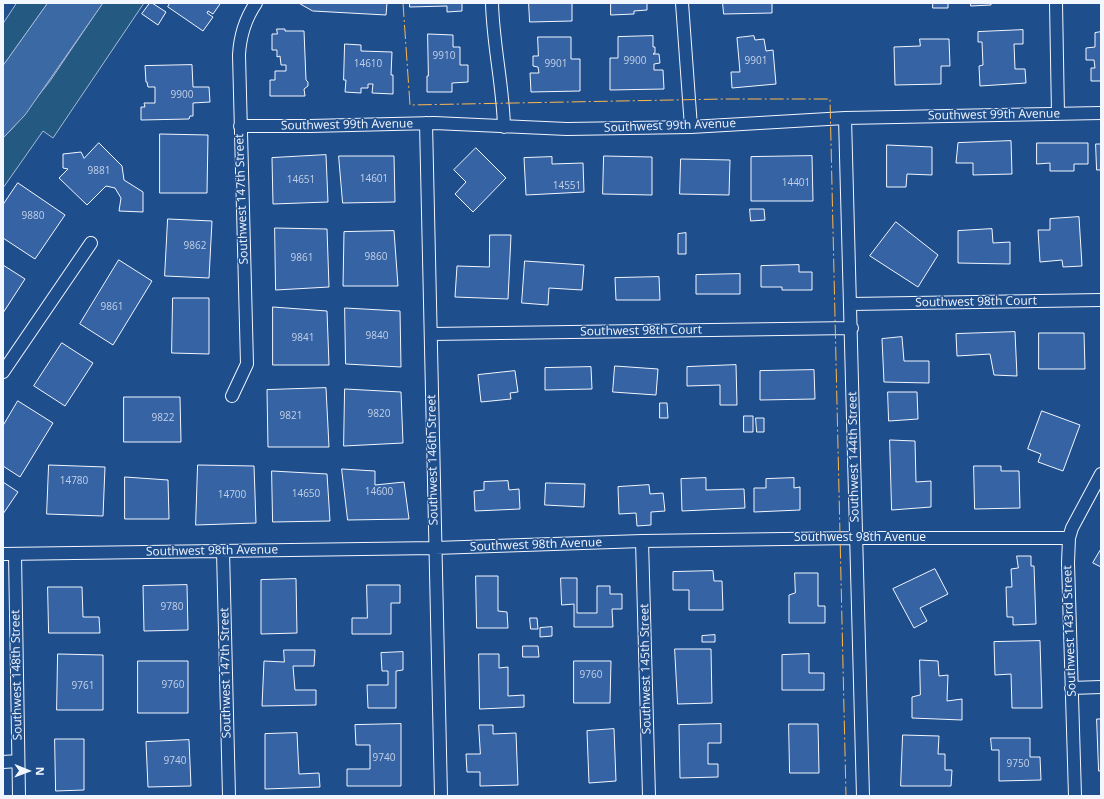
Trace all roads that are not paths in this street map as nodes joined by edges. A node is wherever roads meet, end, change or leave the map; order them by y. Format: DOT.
graph roads {
  1 [pos="256,3"];
  2 [pos="492,3"];
  3 [pos="682,3"];
  4 [pos="1056,3"];
  5 [pos="1101,113"];
  6 [pos="1058,114"];
  7 [pos="845,118"];
  8 [pos="426,123"];
  9 [pos="240,126"];
  10 [pos="504,127"];
  11 [pos="691,127"];
  12 [pos="91,243"];
  13 [pos="1101,300"];
  14 [pos="851,304"];
  15 [pos="852,328"];
  16 [pos="431,334"];
  17 [pos="3,372"];
  18 [pos="232,396"];
  19 [pos="1101,474"];
  20 [pos="855,538"];
  21 [pos="1069,538"];
  22 [pos="642,541"];
  23 [pos="435,548"];
  24 [pos="222,551"];
  25 [pos="9,554"];
  26 [pos="1101,687"];
  27 [pos="1071,688"];
  28 [pos="18,761"];
  29 [pos="3,762"];
  30 [pos="19,796"];
  31 [pos="229,796"];
  32 [pos="441,796"];
  33 [pos="649,796"];
  34 [pos="863,796"];
  35 [pos="1075,796"];
  1 -- 9 [label="street, Southwest 147th Street"];
  2 -- 10 [label="street"];
  3 -- 11 [label="street"];
  4 -- 6 [label="street"];
  5 -- 6 [label="street, Southwest 99th Avenue"];
  6 -- 7 [label="street, Southwest 99th Avenue"];
  7 -- 11 [label="street, Southwest 99th Avenue"];
  7 -- 14 [label="street, Southwest 144th Street"];
  8 -- 9 [label="street, Southwest 99th Avenue"];
  8 -- 10 [label="street, Southwest 99th Avenue"];
  8 -- 16 [label="street, Southwest 146th Street"];
  9 -- 18 [label="street, Southwest 147th Street"];
  10 -- 11 [label="street, Southwest 99th Avenue"];
  12 -- 17 [label="street"];
  13 -- 14 [label="street, Southwest 98th Court"];
  14 -- 15 [label="street, Southwest 144th Street"];
  15 -- 16 [label="street, Southwest 98th Court"];
  15 -- 20 [label="street, Southwest 144th Street"];
  16 -- 23 [label="street, Southwest 146th Street"];
  19 -- 21 [label="street, Southwest 143rd Street"];
  20 -- 21 [label="street, Southwest 98th Avenue"];
  20 -- 22 [label="street, Southwest 98th Avenue"];
  20 -- 34 [label="street, Southwest 144th Street"];
  21 -- 27 [label="street, Southwest 143rd Street"];
  22 -- 23 [label="street, Southwest 98th Avenue"];
  22 -- 33 [label="street, Southwest 145th Street"];
  23 -- 24 [label="street, Southwest 98th Avenue"];
  23 -- 32 [label="street, Southwest 146th Street"];
  24 -- 25 [label="street, Southwest 98th Avenue"];
  24 -- 31 [label="street, Southwest 147th Street"];
  25 -- 28 [label="street, Southwest 148th Street"];
  26 -- 27 [label="street"];
  27 -- 35 [label="street, Southwest 143rd Street"];
  28 -- 29 [label="street"];
  28 -- 30 [label="street, Southwest 148th Street"];
}
